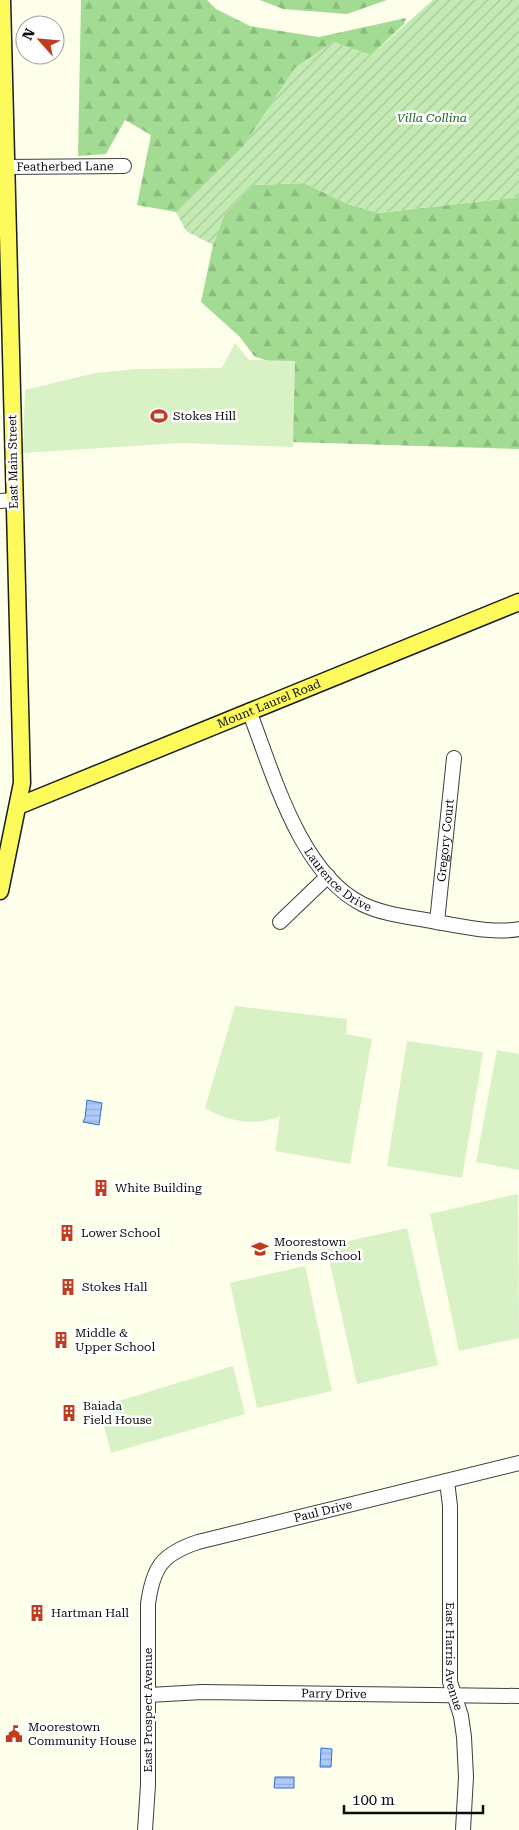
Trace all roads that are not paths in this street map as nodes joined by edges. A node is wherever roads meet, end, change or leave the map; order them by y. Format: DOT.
graph roads {
  1 [pos="2,0"];
  2 [pos="1,38"];
  3 [pos="124,166"];
  4 [pos="5,167"];
  5 [pos="7,501"];
  6 [pos="519,602"];
  7 [pos="249,711"];
  8 [pos="454,758"];
  9 [pos="18,806"];
  10 [pos="5,849"];
  11 [pos="328,876"];
  12 [pos="0,891"];
  13 [pos="280,922"];
  14 [pos="437,922"];
  15 [pos="519,929"];
  16 [pos="519,1463"];
  17 [pos="447,1481"];
  18 [pos="150,1590"];
  19 [pos="149,1695"];
  20 [pos="454,1695"];
  21 [pos="519,1696"];
  22 [pos="145,1830"];
  23 [pos="463,1830"];
  1 -- 2 [label="main road, East Main Street"];
  2 -- 4 [label="main road, East Main Street"];
  3 -- 4 [label="street, Featherbed Lane"];
  4 -- 5 [label="main road, East Main Street"];
  5 -- 9 [label="main road, East Main Street"];
  6 -- 7 [label="main road, Mount Laurel Road"];
  7 -- 9 [label="main road, Mount Laurel Road"];
  7 -- 11 [label="street, Laurence Drive"];
  8 -- 14 [label="street, Gregory Court"];
  9 -- 10 [label="main road, East Main Street"];
  10 -- 12 [label="main road, East Main Street"];
  11 -- 13 [label="street"];
  11 -- 14 [label="street, Laurence Drive"];
  14 -- 15 [label="street, Laurence Drive"];
  16 -- 17 [label="street, Paul Drive"];
  17 -- 18 [label="street, Paul Drive"];
  17 -- 20 [label="street, East Harris Avenue"];
  18 -- 19 [label="street, East Prospect Avenue"];
  19 -- 20 [label="street, Parry Drive"];
  19 -- 22 [label="street, East Prospect Avenue"];
  20 -- 21 [label="street, Parry Drive"];
  20 -- 23 [label="street, East Harris Avenue"];
}
